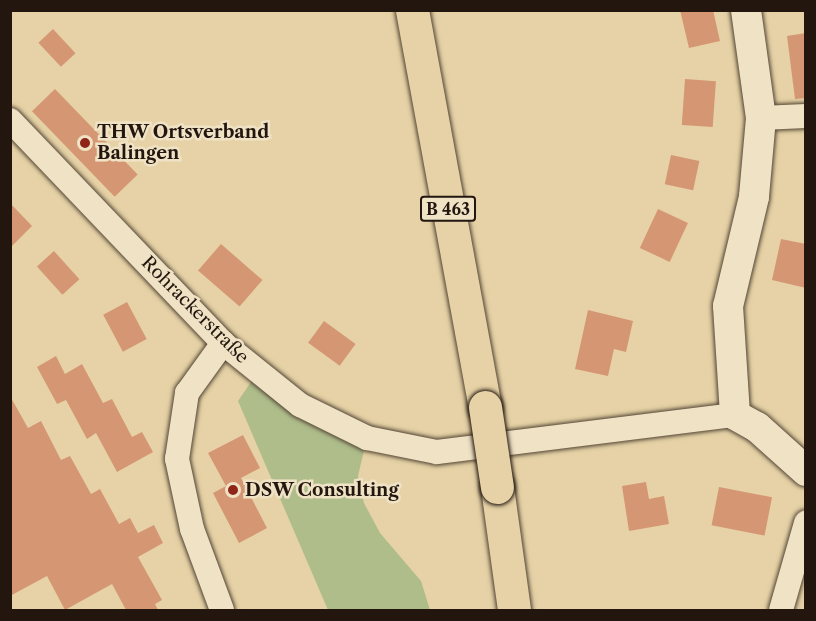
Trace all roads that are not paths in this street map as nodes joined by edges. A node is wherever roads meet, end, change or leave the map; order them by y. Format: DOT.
graph roads {
  1 [pos="412,10"];
  2 [pos="746,10"];
  3 [pos="806,116"];
  4 [pos="761,118"];
  5 [pos="10,120"];
  6 [pos="223,343"];
  7 [pos="735,415"];
  8 [pos="806,471"];
  9 [pos="806,523"];
  10 [pos="222,610"];
  11 [pos="514,610"];
  12 [pos="781,610"];
  1 -- 11 [label="highway, B 463, bridge"];
  2 -- 4 [label="street"];
  3 -- 4 [label="street"];
  4 -- 7 [label="street"];
  5 -- 6 [label="street, Rohrackerstraße"];
  6 -- 7 [label="street, Rohrackerstraße"];
  6 -- 10 [label="street"];
  7 -- 8 [label="street"];
  9 -- 12 [label="street"];
}
